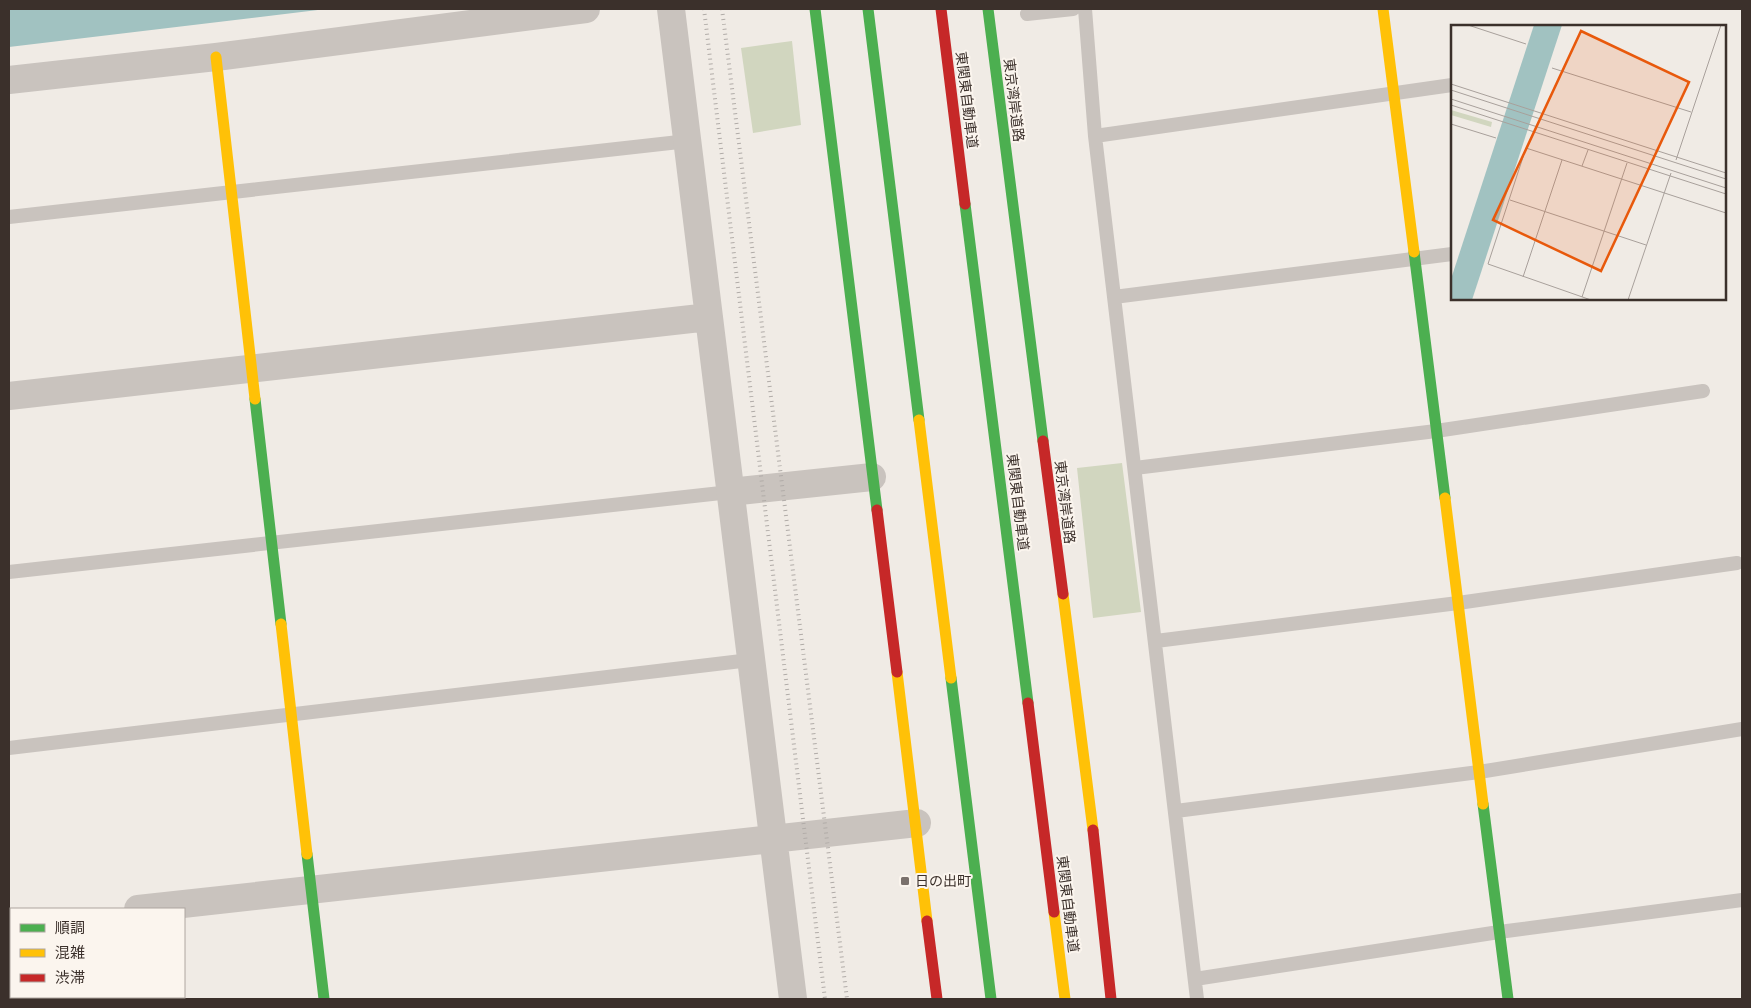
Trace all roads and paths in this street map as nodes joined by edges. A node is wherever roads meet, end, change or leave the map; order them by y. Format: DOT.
graph roads {
  1 [pos="586,9"];
  2 [pos="671,9"];
  3 [pos="815,9"];
  4 [pos="868,9"];
  5 [pos="941,9"];
  6 [pos="988,9"];
  7 [pos="1073,9"];
  8 [pos="1085,9"];
  9 [pos="1383,9"];
  10 [pos="1027,14"];
  11 [pos="216,57"];
  12 [pos="9,80"];
  13 [pos="1451,85"];
  14 [pos="1394,92"];
  15 [pos="1095,136"];
  16 [pos="688,141"];
  17 [pos="232,193"];
  18 [pos="9,217"];
  19 [pos="1451,254"];
  20 [pos="1415,258"];
  21 [pos="1114,297"];
  22 [pos="709,317"];
  23 [pos="252,367"];
  24 [pos="1703,391"];
  25 [pos="9,396"];
  26 [pos="1436,431"];
  27 [pos="1135,468"];
  28 [pos="872,476"];
  29 [pos="730,492"];
  30 [pos="271,543"];
  31 [pos="1737,563"];
  32 [pos="9,572"];
  33 [pos="1458,603"];
  34 [pos="1156,641"];
  35 [pos="750,660"];
  36 [pos="291,715"];
  37 [pos="1742,729"];
  38 [pos="9,748"];
  39 [pos="1479,772"];
  40 [pos="1176,811"];
  41 [pos="917,823"];
  42 [pos="774,840"];
  43 [pos="311,891"];
  44 [pos="1742,900"];
  45 [pos="148,908"];
  46 [pos="1499,932"];
  47 [pos="1196,979"];
  48 [pos="324,999"];
  49 [pos="793,999"];
  50 [pos="938,999"];
  51 [pos="991,999"];
  52 [pos="1065,999"];
  53 [pos="1111,999"];
  54 [pos="1197,999"];
  55 [pos="1508,999"];
  1 -- 11 [label="street"];
  2 -- 16 [label="street"];
  3 -- 28 [label="main road"];
  4 -- 51 [label="main road"];
  5 -- 52 [label="main road, 東関東自動車道"];
  6 -- 53 [label="main road, 東京湾岸道路"];
  7 -- 10 [label="lane"];
  8 -- 15 [label="lane"];
  9 -- 14 [label="main road"];
  11 -- 12 [label="street"];
  11 -- 17 [label="main road"];
  13 -- 14 [label="lane"];
  14 -- 15 [label="lane"];
  14 -- 20 [label="main road"];
  15 -- 21 [label="lane"];
  16 -- 17 [label="lane"];
  16 -- 22 [label="street"];
  17 -- 18 [label="lane"];
  17 -- 23 [label="main road"];
  19 -- 20 [label="lane"];
  20 -- 21 [label="lane"];
  20 -- 26 [label="main road"];
  21 -- 27 [label="lane"];
  22 -- 23 [label="street"];
  22 -- 29 [label="street"];
  23 -- 25 [label="street"];
  23 -- 30 [label="main road"];
  24 -- 26 [label="lane"];
  26 -- 27 [label="lane"];
  26 -- 33 [label="main road"];
  27 -- 34 [label="lane"];
  28 -- 29 [label="street"];
  28 -- 41 [label="main road"];
  29 -- 30 [label="lane"];
  29 -- 35 [label="street"];
  30 -- 32 [label="lane"];
  30 -- 36 [label="main road"];
  31 -- 33 [label="lane"];
  33 -- 34 [label="lane"];
  33 -- 39 [label="main road"];
  34 -- 40 [label="lane"];
  35 -- 36 [label="lane"];
  35 -- 42 [label="street"];
  36 -- 38 [label="lane"];
  36 -- 43 [label="main road"];
  37 -- 39 [label="lane"];
  39 -- 40 [label="lane"];
  39 -- 46 [label="main road"];
  40 -- 47 [label="lane"];
  41 -- 42 [label="street"];
  41 -- 50 [label="main road"];
  42 -- 43 [label="street"];
  42 -- 49 [label="street"];
  43 -- 45 [label="street"];
  43 -- 48 [label="main road"];
  44 -- 46 [label="lane"];
  46 -- 47 [label="lane"];
  46 -- 55 [label="main road"];
  47 -- 54 [label="lane"];
}
